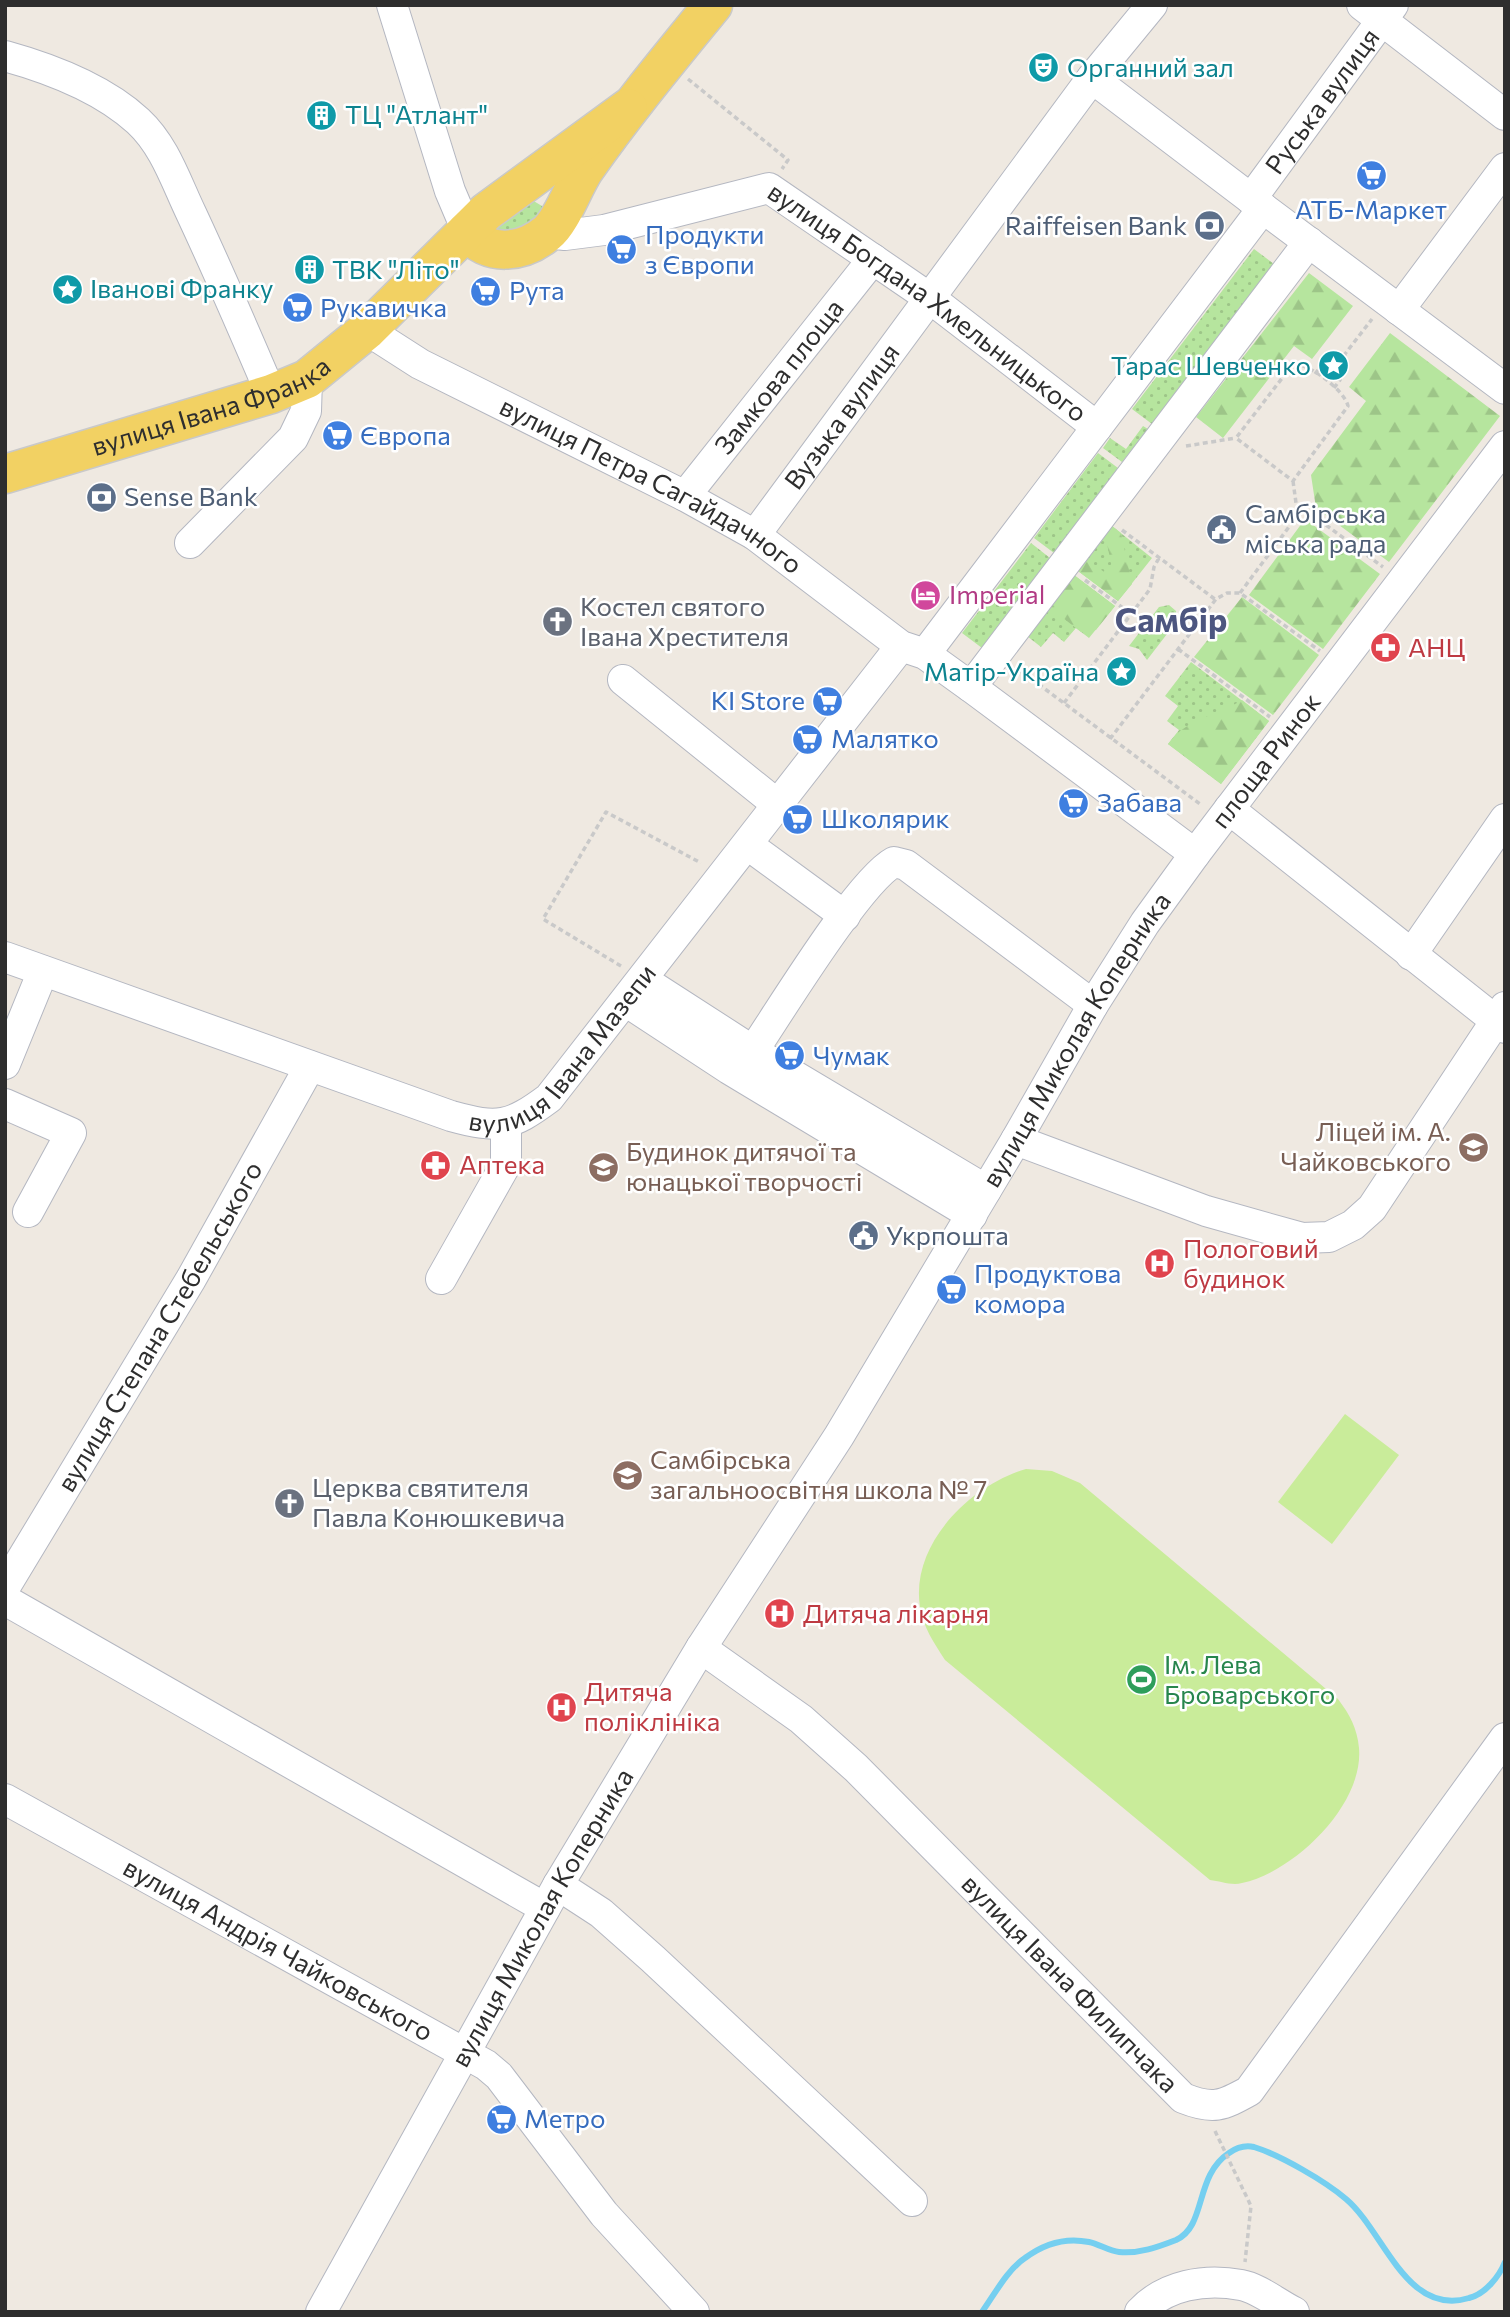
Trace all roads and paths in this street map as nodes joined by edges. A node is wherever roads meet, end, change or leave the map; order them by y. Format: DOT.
graph roads {
  1 [pos="392,5"];
  2 [pos="713,5"];
  3 [pos="1152,5"];
  4 [pos="1379,10"];
  5 [pos="5,56"];
  6 [pos="667,62"];
  7 [pos="1092,78"];
  8 [pos="628,108"];
  9 [pos="1505,115"];
  10 [pos="1505,168"];
  11 [pos="769,188"];
  12 [pos="450,191"];
  13 [pos="512,193"];
  14 [pos="1257,204"];
  15 [pos="554,223"];
  16 [pos="467,231"];
  17 [pos="1309,242"];
  18 [pos="500,252"];
  19 [pos="873,259"];
  20 [pos="931,299"];
  21 [pos="396,303"];
  22 [pos="1387,312"];
  23 [pos="367,330"];
  24 [pos="1345,354"];
  25 [pos="1315,374"];
  26 [pos="307,379"];
  27 [pos="1334,388"];
  28 [pos="1505,389"];
  29 [pos="271,394"];
  30 [pos="1097,427"];
  31 [pos="1236,438"];
  32 [pos="1505,446"];
  33 [pos="1149,452"];
  34 [pos="5,474"];
  35 [pos="1293,481"];
  36 [pos="685,496"];
  37 [pos="1303,508"];
  38 [pos="1101,515"];
  39 [pos="755,535"];
  40 [pos="190,543"];
  41 [pos="1159,558"];
  42 [pos="1388,571"];
  43 [pos="1240,593"];
  44 [pos="1216,600"];
  45 [pos="1178,649"];
  46 [pos="913,650"];
  47 [pos="996,653"];
  48 [pos="1324,654"];
  49 [pos="622,680"];
  50 [pos="971,687"];
  51 [pos="1063,704"];
  52 [pos="1274,720"];
  53 [pos="1111,738"];
  54 [pos="778,805"];
  55 [pos="1218,806"];
  56 [pos="1505,819"];
  57 [pos="748,845"];
  58 [pos="1195,854"];
  59 [pos="725,875"];
  60 [pos="845,916"];
  61 [pos="1411,955"];
  62 [pos="5,957"];
  63 [pos="43,971"];
  64 [pos="635,991"];
  65 [pos="1093,1005"];
  66 [pos="1502,1019"];
  67 [pos="753,1051"];
  68 [pos="5,1064"];
  69 [pos="310,1066"];
  70 [pos="5,1104"];
  71 [pos="506,1124"];
  72 [pos="1016,1140"];
  73 [pos="979,1202"];
  74 [pos="28,1212"];
  75 [pos="441,1279"];
  76 [pos="5,1587"];
  77 [pos="5,1600"];
  78 [pos="701,1648"];
  79 [pos="1505,1738"];
  80 [pos="5,1800"];
  81 [pos="552,1897"];
  82 [pos="464,2051"];
  83 [pos="1220,2141"];
  84 [pos="912,2201"];
  85 [pos="1242,2285"];
  86 [pos="321,2312"];
  87 [pos="694,2312"];
  88 [pos="1140,2312"];
  89 [pos="1294,2312"];
  1 -- 12 [label="street"];
  2 -- 6 [label="main road"];
  3 -- 7 [label="street, Вузька вулиця"];
  4 -- 9 [label="street"];
  4 -- 14 [label="street, Руська вулиця"];
  5 -- 29 [label="street"];
  6 -- 8 [label="main road"];
  6 -- 11 [label="path"];
  7 -- 14 [label="street"];
  7 -- 20 [label="street, Вузька вулиця"];
  8 -- 13 [label="main road, вулиця Івана Франка"];
  8 -- 15 [label="main road"];
  10 -- 22 [label="street"];
  11 -- 15 [label="street, вулиця Богдана Хмельницького"];
  11 -- 19 [label="street, вулиця Богдана Хмельницького"];
  12 -- 13 [label="street"];
  12 -- 16 [label="street"];
  13 -- 15 [label="main road"];
  13 -- 16 [label="main road, вулиця Івана Франка"];
  14 -- 17 [label="street"];
  14 -- 30 [label="street"];
  15 -- 18 [label="main road, вулиця Івана Франка"];
  16 -- 18 [label="main road"];
  16 -- 21 [label="main road, вулиця Івана Франка"];
  17 -- 22 [label="street"];
  17 -- 33 [label="street"];
  18 -- 21 [label="main road, вулиця Івана Франка"];
  19 -- 20 [label="street, вулиця Богдана Хмельницького"];
  19 -- 36 [label="street, Замкова площа"];
  20 -- 30 [label="street, вулиця Богдана Хмельницького"];
  20 -- 39 [label="street, Вузька вулиця"];
  21 -- 23 [label="main road, вулиця Івана Франка"];
  22 -- 24 [label="path"];
  22 -- 28 [label="street"];
  23 -- 26 [label="main road, вулиця Івана Франка"];
  23 -- 36 [label="street, вулиця Петра Сагайдачного"];
  24 -- 25 [label="path"];
  24 -- 27 [label="path"];
  25 -- 27 [label="path"];
  25 -- 31 [label="path"];
  26 -- 29 [label="main road, вулиця Івана Франка"];
  26 -- 40 [label="street"];
  27 -- 35 [label="path"];
  29 -- 34 [label="main road, вулиця Івана Франка"];
  30 -- 46 [label="street"];
  31 -- 33 [label="path"];
  31 -- 35 [label="path"];
  32 -- 55 [label="street, площа Ринок"];
  33 -- 38 [label="street"];
  35 -- 37 [label="path"];
  36 -- 39 [label="street, вулиця Петра Сагайдачного"];
  37 -- 42 [label="path"];
  37 -- 43 [label="path"];
  38 -- 41 [label="path"];
  38 -- 47 [label="street"];
  39 -- 46 [label="street, вулиця Петра Сагайдачного"];
  41 -- 44 [label="path"];
  41 -- 51 [label="path"];
  43 -- 44 [label="path"];
  43 -- 48 [label="path"];
  44 -- 45 [label="path"];
  45 -- 52 [label="path"];
  45 -- 53 [label="path"];
  46 -- 50 [label="street, площа Ринок"];
  46 -- 54 [label="street, вулиця Івана Мазепи"];
  47 -- 50 [label="street"];
  47 -- 51 [label="path"];
  49 -- 54 [label="street"];
  50 -- 58 [label="street, площа Ринок"];
  51 -- 53 [label="path"];
  53 -- 55 [label="path"];
  54 -- 57 [label="street, вулиця Івана Мазепи"];
  55 -- 58 [label="street, площа Ринок"];
  55 -- 61 [label="street"];
  56 -- 61 [label="street"];
  57 -- 59 [label="street, вулиця Івана Мазепи"];
  57 -- 60 [label="street"];
  58 -- 65 [label="street, вулиця Миколая Коперника"];
  59 -- 64 [label="street, вулиця Івана Мазепи"];
  59 -- 64 [label="path"];
  60 -- 65 [label="street"];
  60 -- 67 [label="street"];
  61 -- 66 [label="street"];
  62 -- 63 [label="street, вулиця Івана Мазепи"];
  63 -- 68 [label="street"];
  63 -- 69 [label="street, вулиця Івана Мазепи"];
  64 -- 67 [label="street"];
  64 -- 71 [label="street, вулиця Івана Мазепи"];
  64 -- 73 [label="street"];
  65 -- 72 [label="street, вулиця Миколая Коперника"];
  66 -- 72 [label="street"];
  67 -- 73 [label="street"];
  69 -- 71 [label="street, вулиця Івана Мазепи"];
  69 -- 76 [label="street, вулиця Степана Стебельського"];
  70 -- 74 [label="street"];
  71 -- 75 [label="street"];
  72 -- 73 [label="street, вулиця Миколая Коперника"];
  73 -- 78 [label="street, вулиця Миколая Коперника"];
  77 -- 81 [label="street"];
  78 -- 79 [label="street, вулиця Івана Филипчака"];
  78 -- 81 [label="street, вулиця Миколая Коперника"];
  80 -- 82 [label="street, вулиця Андрія Чайковського"];
  81 -- 82 [label="street, вулиця Миколая Коперника"];
  81 -- 84 [label="street"];
  82 -- 86 [label="street, вулиця Миколая Коперника"];
  82 -- 87 [label="street, вулиця Андрія Чайковського"];
  83 -- 85 [label="path"];
  85 -- 88 [label="street"];
  85 -- 89 [label="street"];
}
